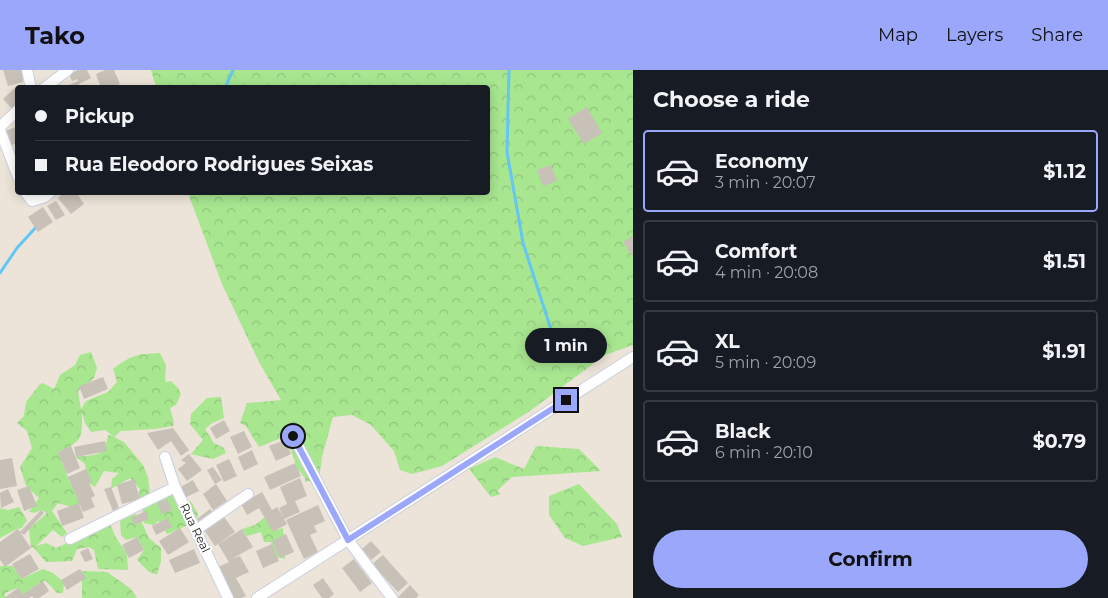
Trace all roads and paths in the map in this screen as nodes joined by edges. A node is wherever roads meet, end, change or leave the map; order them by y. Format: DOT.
graph roads {
  1 [pos="27,70"];
  2 [pos="68,70"];
  3 [pos="30,85"];
  4 [pos="48,85"];
  5 [pos="15,113"];
  6 [pos="0,128"];
  7 [pos="15,168"];
  8 [pos="27,195"];
  9 [pos="47,195"];
  10 [pos="633,357"];
  11 [pos="293,436"];
  12 [pos="165,457"];
  13 [pos="175,487"];
  14 [pos="248,494"];
  15 [pos="196,530"];
  16 [pos="70,539"];
  17 [pos="348,540"];
  18 [pos="228,598"];
  19 [pos="257,598"];
  20 [pos="392,598"];
  1 -- 3 [label="street"];
  2 -- 4 [label="street"];
  5 -- 6 [label="street"];
  6 -- 7 [label="street"];
  8 -- 9 [label="street"];
  10 -- 17 [label="street"];
  11 -- 17 [label="street"];
  12 -- 13 [label="street, Rua Real"];
  13 -- 15 [label="street, Rua Real"];
  13 -- 16 [label="street"];
  14 -- 15 [label="street"];
  15 -- 18 [label="street, Rua Real"];
  17 -- 19 [label="street"];
  17 -- 20 [label="street"];
}
